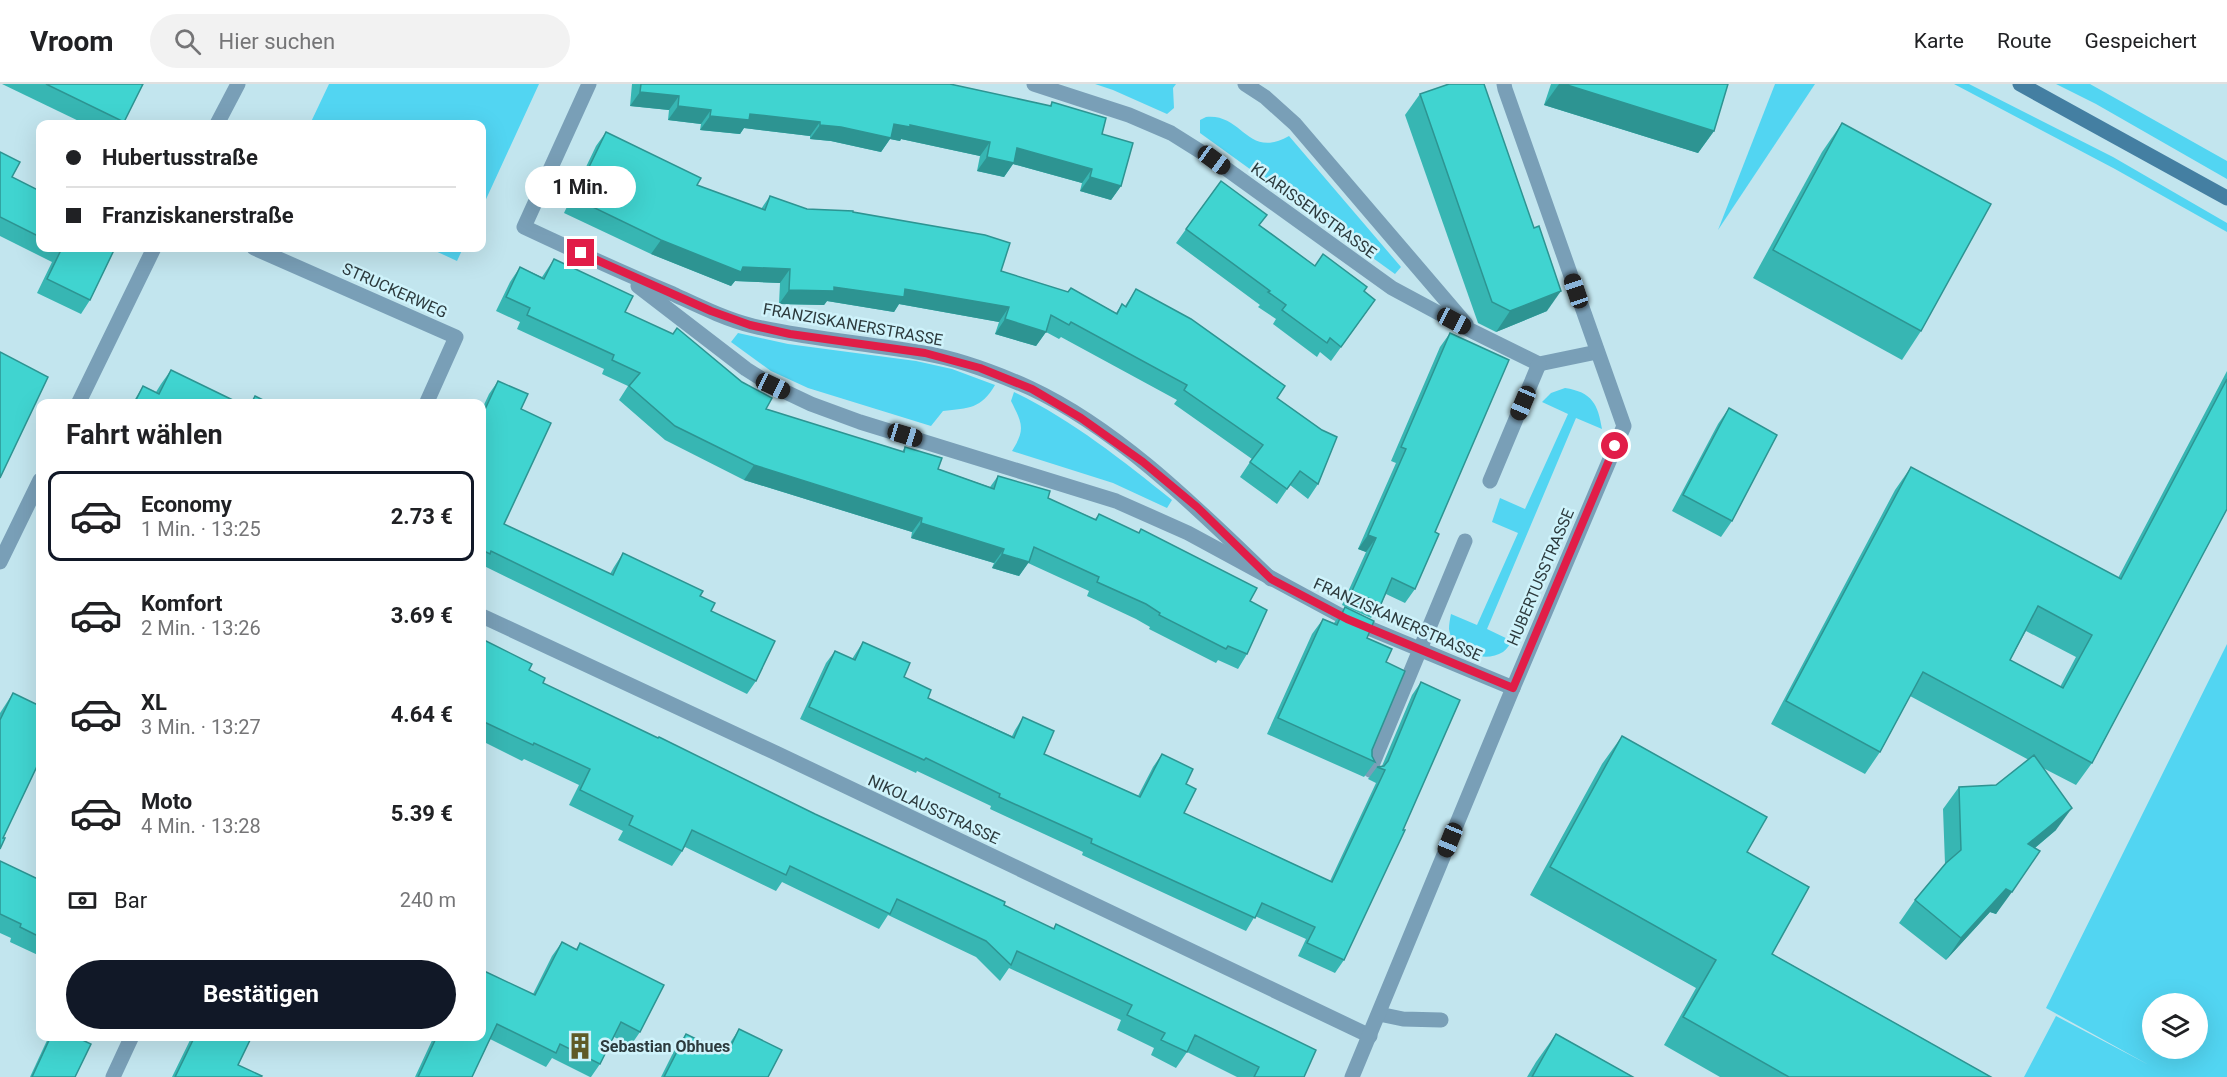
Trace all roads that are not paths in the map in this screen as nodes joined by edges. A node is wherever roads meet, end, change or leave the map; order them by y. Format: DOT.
graph roads {
  1 [pos="238,84"];
  2 [pos="590,84"];
  3 [pos="1034,84"];
  4 [pos="1245,84"];
  5 [pos="1504,84"];
  6 [pos="2020,84"];
  7 [pos="219,120"];
  8 [pos="2227,198"];
  9 [pos="152,252"];
  10 [pos="263,252"];
  11 [pos="619,271"];
  12 [pos="1472,331"];
  13 [pos="1597,352"];
  14 [pos="1539,364"];
  15 [pos="80,399"];
  16 [pos="428,399"];
  17 [pos="1490,481"];
  18 [pos="36,488"];
  19 [pos="1465,541"];
  20 [pos="0,562"];
  21 [pos="1271,579"];
  22 [pos="486,618"];
  23 [pos="1420,650"];
  24 [pos="1513,688"];
  25 [pos="1370,770"];
  26 [pos="1379,1014"];
  27 [pos="1441,1020"];
  28 [pos="1370,1036"];
  29 [pos="130,1041"];
  30 [pos="113,1077"];
  31 [pos="1352,1077"];
  1 -- 7 [label="street"];
  2 -- 11 [label="street, FRANZISKANERSTRASSE"];
  3 -- 12 [label="street, KLARISSENSTRASSE"];
  4 -- 12 [label="street, KLARISSENSTRASSE"];
  5 -- 13 [label="street, HUBERTUSSTRASSE"];
  6 -- 8 [label="main road"];
  9 -- 15 [label="street"];
  10 -- 16 [label="street, STRUCKERWEG"];
  11 -- 21 [label="street, FRANZISKANERSTRASSE"];
  11 -- 21 [label="street, FRANZISKANERSTRASSE"];
  12 -- 14 [label="street, KLARISSENSTRASSE"];
  13 -- 14 [label="street"];
  13 -- 24 [label="street, HUBERTUSSTRASSE"];
  14 -- 17 [label="street"];
  18 -- 20 [label="street"];
  19 -- 23 [label="street"];
  21 -- 23 [label="street, FRANZISKANERSTRASSE"];
  22 -- 28 [label="street, NIKOLAUSSTRASSE"];
  23 -- 24 [label="street, FRANZISKANERSTRASSE"];
  23 -- 25 [label="street"];
  24 -- 26 [label="street, HUBERTUSSTRASSE"];
  26 -- 27 [label="street"];
  26 -- 28 [label="street, HUBERTUSSTRASSE"];
  28 -- 31 [label="street, HUBERTUSSTRASSE"];
  29 -- 30 [label="street"];
}
